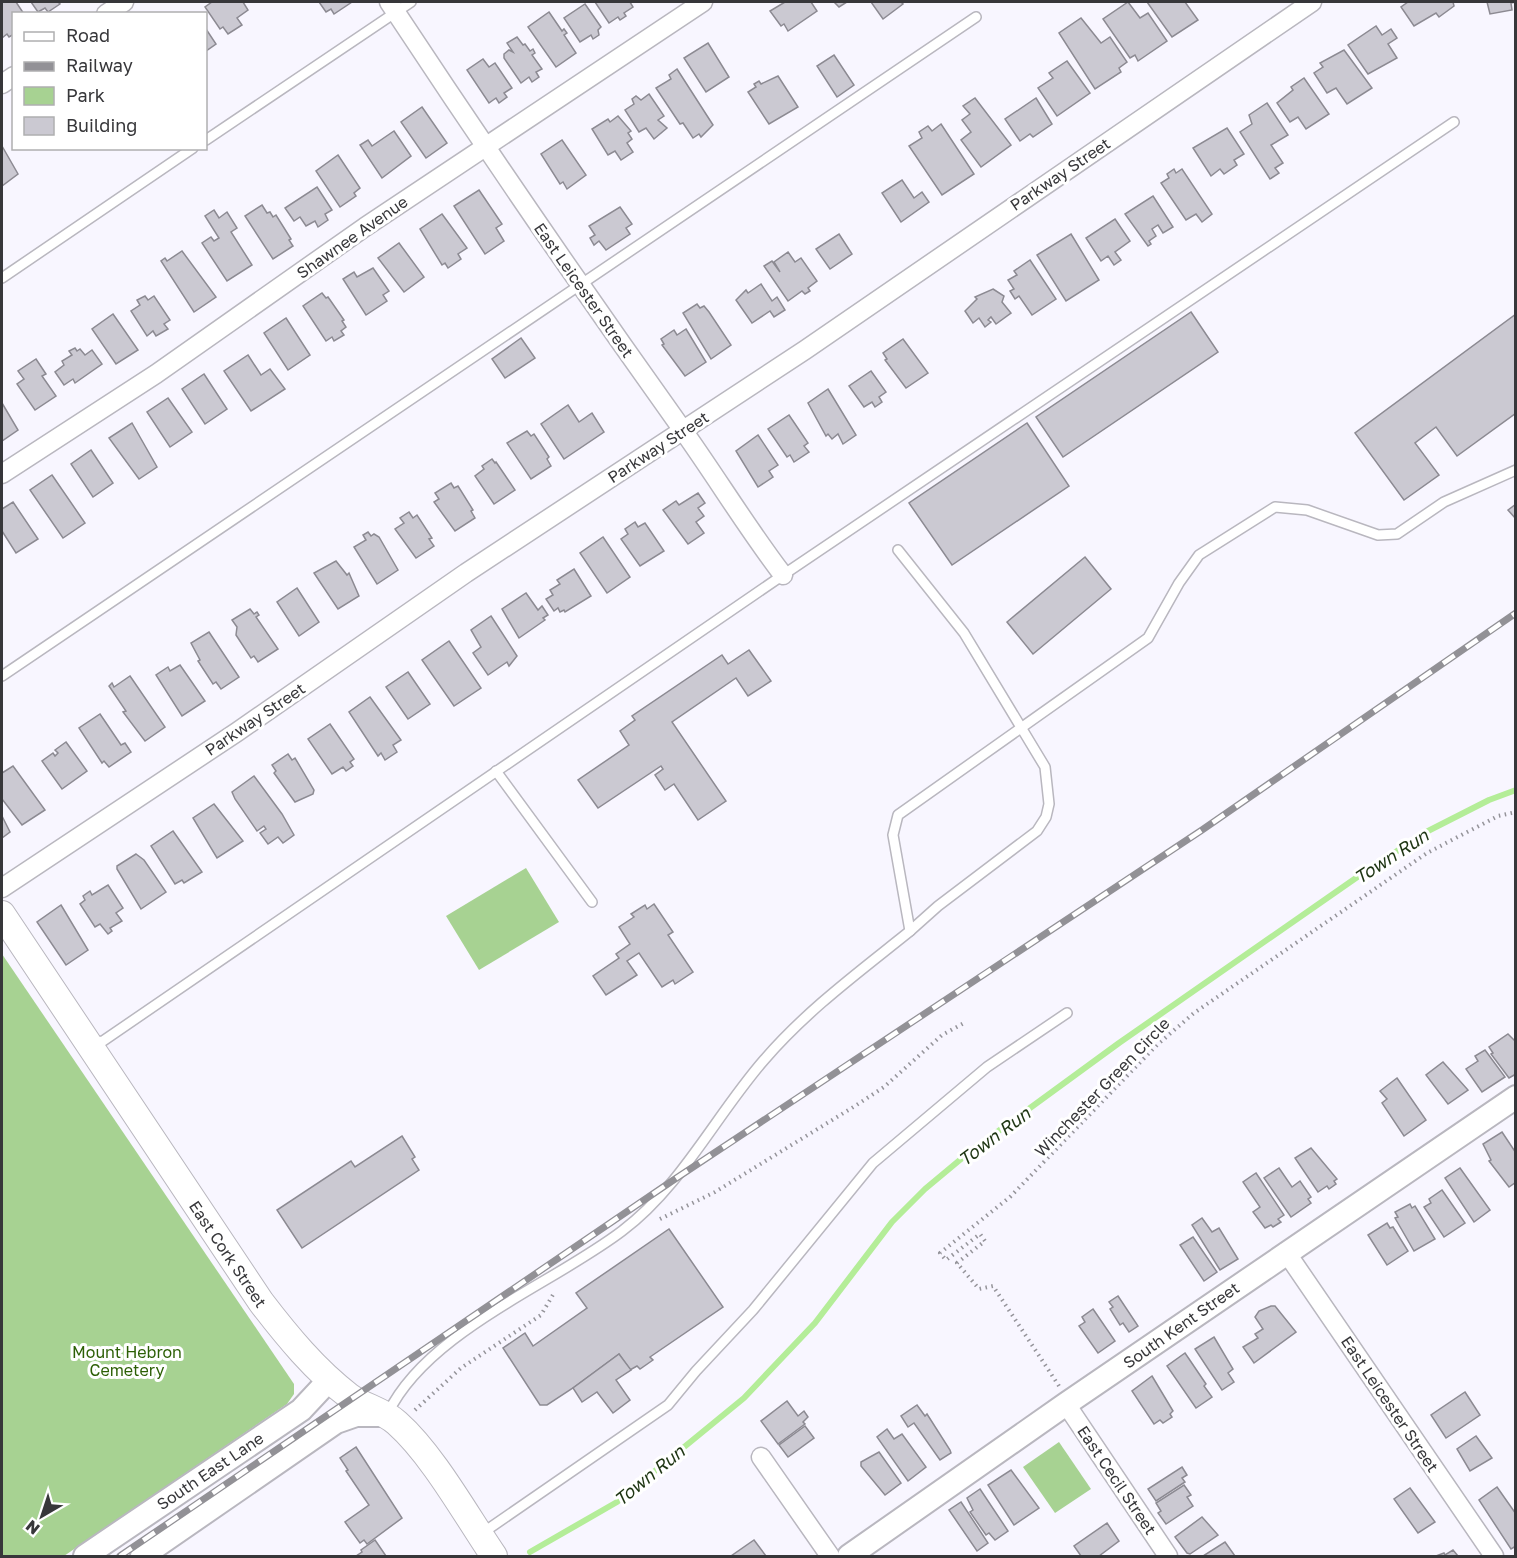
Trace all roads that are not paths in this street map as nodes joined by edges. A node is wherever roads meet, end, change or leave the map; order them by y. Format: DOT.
graph roads {
  1 [pos="124,2"];
  2 [pos="703,2"];
  3 [pos="1312,2"];
  4 [pos="399,5"];
  5 [pos="109,12"];
  6 [pos="976,17"];
  7 [pos="1454,123"];
  8 [pos="207,139"];
  9 [pos="486,148"];
  10 [pos="190,150"];
  11 [pos="2,278"];
  12 [pos="580,284"];
  13 [pos="683,431"];
  14 [pos="1515,470"];
  15 [pos="2,474"];
  16 [pos="898,550"];
  17 [pos="783,575"];
  18 [pos="2,676"];
  19 [pos="1023,728"];
  20 [pos="496,771"];
  21 [pos="2,888"];
  22 [pos="592,902"];
  23 [pos="2,915"];
  24 [pos="910,931"];
  25 [pos="1067,1012"];
  26 [pos="89,1044"];
  27 [pos="1515,1099"];
  28 [pos="1286,1252"];
  29 [pos="330,1379"];
  30 [pos="1063,1395"];
  31 [pos="395,1422"];
  32 [pos="761,1457"];
  33 [pos="480,1535"];
  34 [pos="85,1557"];
  35 [pos="142,1557"];
  36 [pos="494,1557"];
  37 [pos="830,1557"];
  38 [pos="849,1557"];
  39 [pos="1168,1557"];
  40 [pos="1494,1557"];
  1 -- 5 [label="street"];
  2 -- 9 [label="street, Shawnee Avenue"];
  3 -- 13 [label="street, Parkway Street"];
  4 -- 8 [label="lane"];
  4 -- 9 [label="street, East Leicester Street"];
  6 -- 12 [label="lane"];
  7 -- 17 [label="lane"];
  9 -- 12 [label="street, East Leicester Street"];
  9 -- 15 [label="street, Shawnee Avenue"];
  10 -- 11 [label="lane"];
  12 -- 13 [label="street, East Leicester Street"];
  12 -- 18 [label="lane"];
  13 -- 17 [label="street, East Leicester Street"];
  13 -- 21 [label="street, Parkway Street"];
  14 -- 19 [label="lane"];
  16 -- 19 [label="lane"];
  17 -- 20 [label="lane"];
  19 -- 24 [label="lane"];
  19 -- 24 [label="lane"];
  20 -- 22 [label="lane"];
  20 -- 26 [label="lane"];
  23 -- 26 [label="main road, East Cork Street"];
  24 -- 31 [label="lane"];
  25 -- 33 [label="lane"];
  26 -- 29 [label="main road, East Cork Street"];
  27 -- 28 [label="street, South Kent Street"];
  28 -- 30 [label="street, South Kent Street"];
  28 -- 40 [label="street, East Leicester Street"];
  29 -- 31 [label="main road, East Cork Street"];
  29 -- 34 [label="street, South East Lane"];
  30 -- 38 [label="street, South Kent Street"];
  30 -- 39 [label="street, East Cecil Street"];
  31 -- 33 [label="main road, East Cork Street"];
  31 -- 35 [label="street, South East Lane"];
  32 -- 37 [label="street"];
  33 -- 36 [label="main road, East Cork Street"];
}
